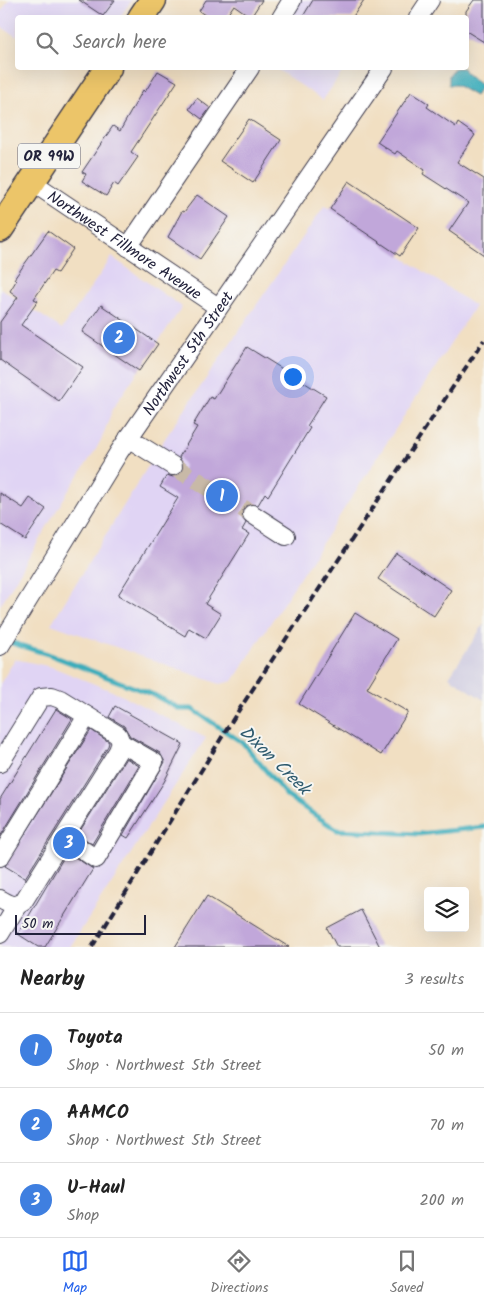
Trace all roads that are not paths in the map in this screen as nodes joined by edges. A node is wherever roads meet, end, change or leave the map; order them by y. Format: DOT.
graph roads {
  1 [pos="152,0"];
  2 [pos="292,0"];
  3 [pos="430,0"];
  4 [pos="143,15"];
  5 [pos="283,15"];
  6 [pos="420,15"];
  7 [pos="107,70"];
  8 [pos="249,70"];
  9 [pos="383,70"];
  10 [pos="32,182"];
  11 [pos="0,229"];
  12 [pos="128,247"];
  13 [pos="218,307"];
  14 [pos="128,438"];
  15 [pos="173,466"];
  16 [pos="252,514"];
  17 [pos="286,536"];
  18 [pos="0,646"];
  19 [pos="87,716"];
  20 [pos="121,743"];
  21 [pos="0,763"];
  22 [pos="64,837"];
  23 [pos="0,858"];
  24 [pos="9,903"];
  25 [pos="0,934"];
  1 -- 4 [label="highway"];
  2 -- 5 [label="street"];
  3 -- 6 [label="street"];
  7 -- 10 [label="highway, OR 99W"];
  8 -- 12 [label="street"];
  9 -- 13 [label="street, Northwest 5th Street"];
  10 -- 11 [label="highway, OR 99W"];
  10 -- 12 [label="street, Northwest Fillmore Avenue"];
  12 -- 13 [label="street, Northwest Fillmore Avenue"];
  13 -- 14 [label="street, Northwest 5th Street"];
  14 -- 15 [label="street"];
  14 -- 18 [label="street, Northwest 5th Street"];
  16 -- 17 [label="street"];
  19 -- 20 [label="street"];
  19 -- 21 [label="street"];
  19 -- 23 [label="street"];
  20 -- 22 [label="street"];
  20 -- 22 [label="street"];
  22 -- 24 [label="street"];
  24 -- 25 [label="street"];
}
